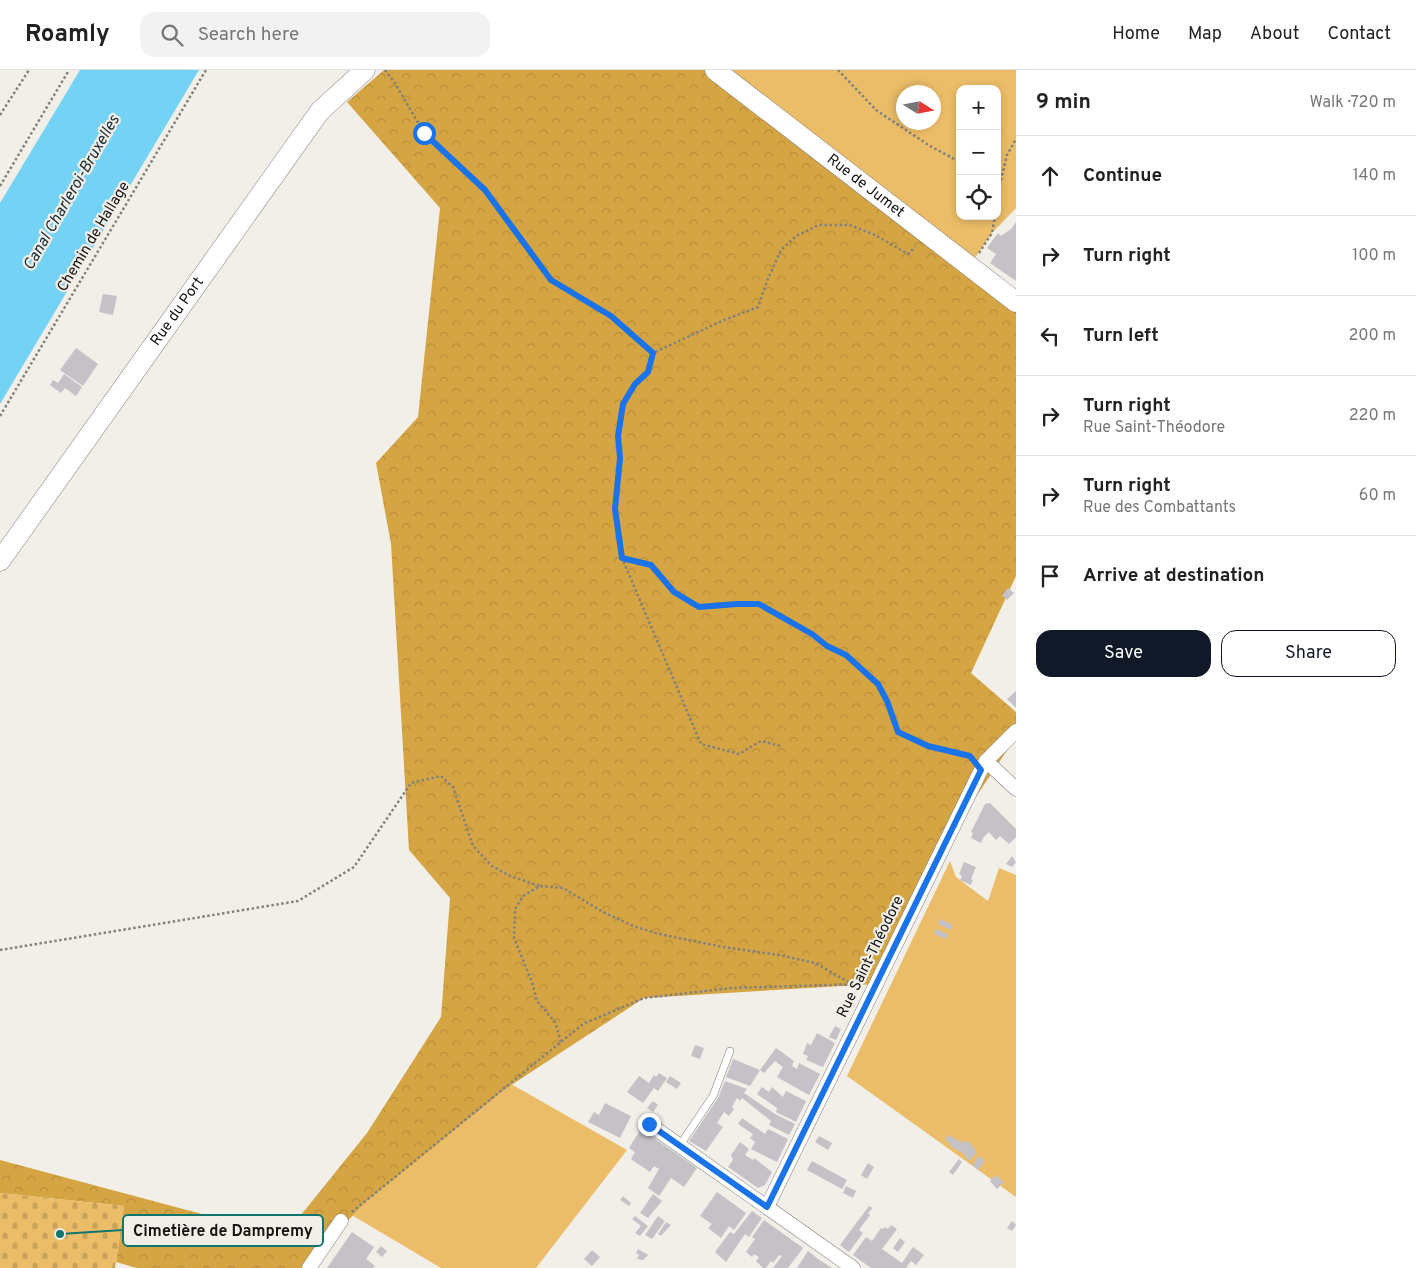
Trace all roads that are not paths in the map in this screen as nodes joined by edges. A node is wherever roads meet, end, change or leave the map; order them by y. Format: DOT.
graph roads {
  1 [pos="365,70"];
  2 [pos="715,70"];
  3 [pos="1016,302"];
  4 [pos="0,561"];
  5 [pos="1016,731"];
  6 [pos="983,766"];
  7 [pos="1016,789"];
  8 [pos="730,1051"];
  9 [pos="649,1124"];
  10 [pos="680,1146"];
  11 [pos="767,1207"];
  12 [pos="341,1221"];
  13 [pos="309,1268"];
  14 [pos="853,1268"];
  1 -- 4 [label="main road, Rue du Port"];
  2 -- 3 [label="main road, Rue de Jumet"];
  5 -- 6 [label="street, Rue Saint-Théodore"];
  6 -- 7 [label="street"];
  6 -- 11 [label="street, Rue Saint-Théodore"];
  8 -- 10 [label="lane"];
  9 -- 10 [label="street"];
  10 -- 11 [label="street"];
  11 -- 14 [label="street"];
  12 -- 13 [label="street"];
}
